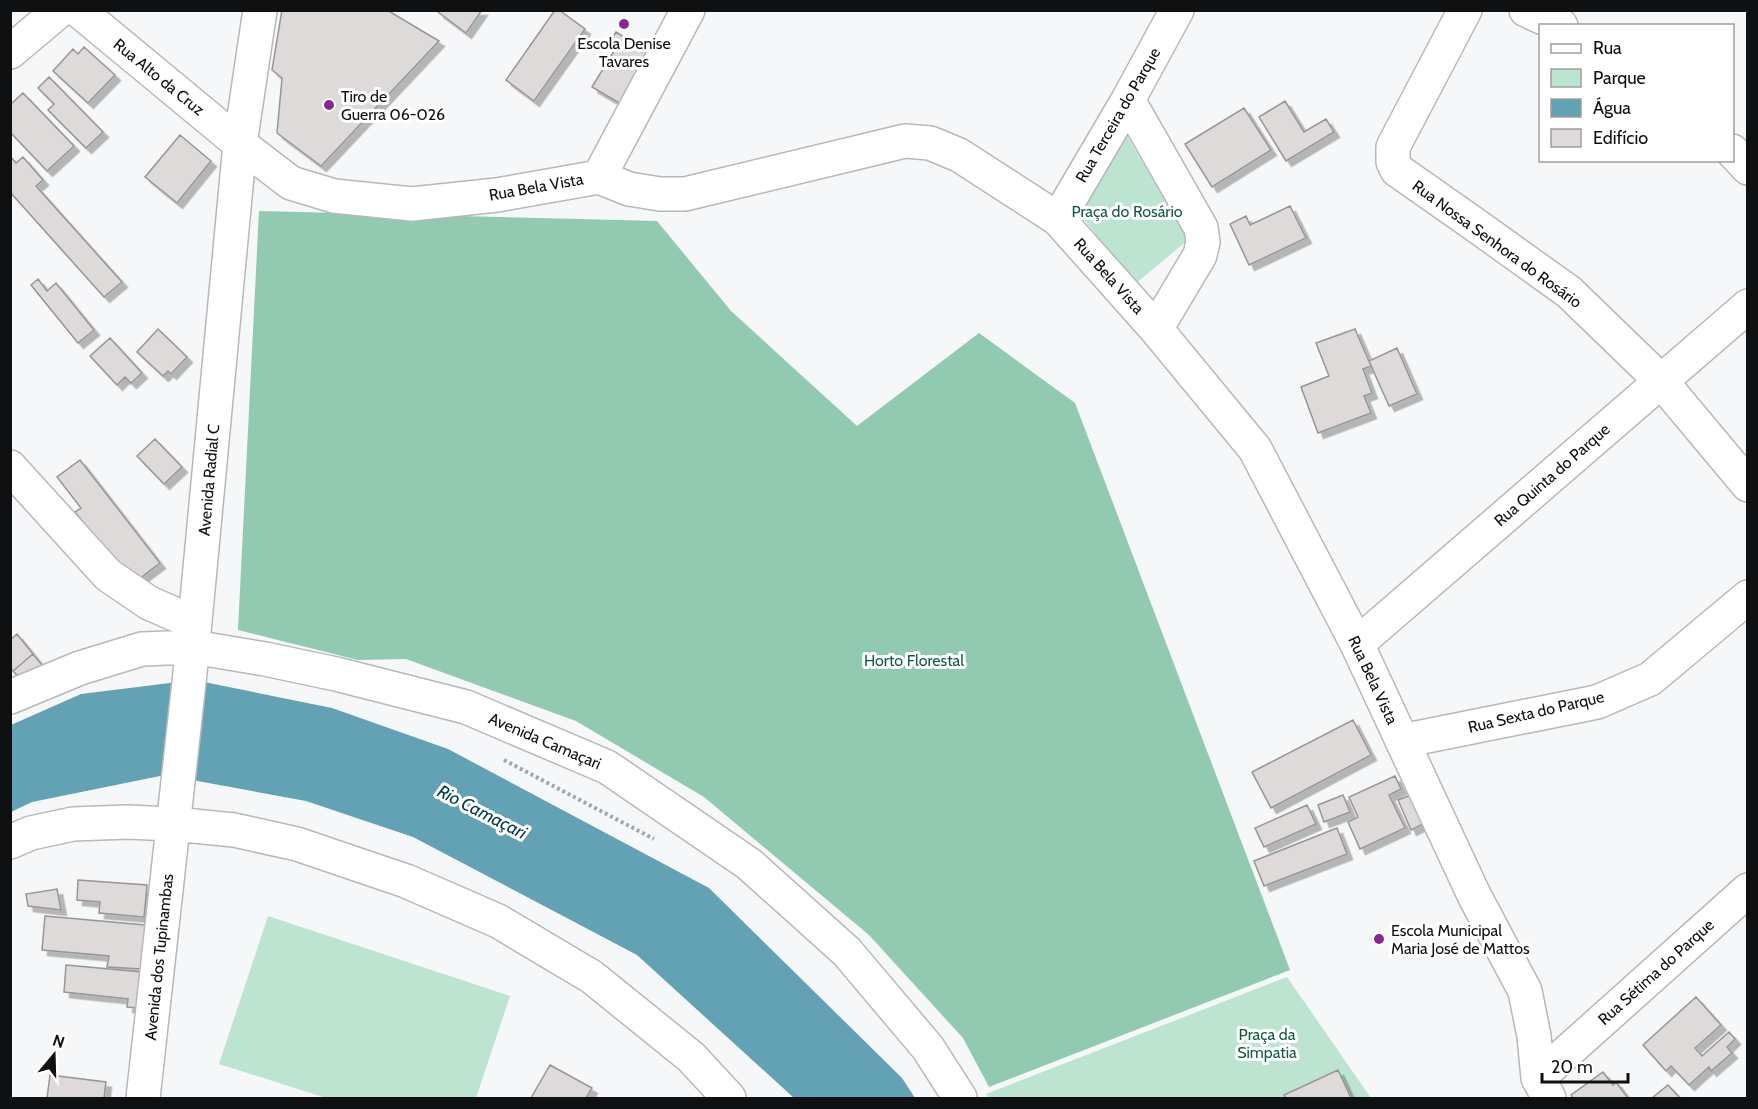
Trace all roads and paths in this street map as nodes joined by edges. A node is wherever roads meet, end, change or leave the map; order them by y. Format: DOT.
graph roads {
  1 [pos="60,10"];
  2 [pos="78,10"];
  3 [pos="260,10"];
  4 [pos="688,10"];
  5 [pos="1177,10"];
  6 [pos="1465,10"];
  7 [pos="1526,10"];
  8 [pos="1557,24"];
  9 [pos="10,52"];
  10 [pos="1128,100"];
  11 [pos="240,144"];
  12 [pos="1734,153"];
  13 [pos="1748,168"];
  14 [pos="599,177"];
  15 [pos="1058,219"];
  16 [pos="1748,306"];
  17 [pos="1156,329"];
  18 [pos="1660,381"];
  19 [pos="10,467"];
  20 [pos="1748,485"];
  21 [pos="1748,597"];
  22 [pos="1357,644"];
  23 [pos="193,648"];
  24 [pos="10,697"];
  25 [pos="1402,741"];
  26 [pos="495,755"];
  27 [pos="175,808"];
  28 [pos="10,842"];
  29 [pos="659,842"];
  30 [pos="1748,890"];
  31 [pos="1544,1088"];
  32 [pos="143,1098"];
  33 [pos="729,1098"];
  34 [pos="960,1098"];
  1 -- 9 [label="street"];
  2 -- 11 [label="street, Rua Alto da Cruz"];
  3 -- 11 [label="street, Avenida Radial C"];
  4 -- 14 [label="street"];
  5 -- 10 [label="street, Rua Terceira do Parque"];
  6 -- 18 [label="street, Rua Nossa Senhora do Rosário"];
  7 -- 8 [label="street"];
  10 -- 15 [label="street, Rua Terceira do Parque"];
  10 -- 17 [label="street"];
  11 -- 14 [label="street, Rua Bela Vista"];
  11 -- 23 [label="street, Avenida Radial C"];
  12 -- 13 [label="street"];
  14 -- 15 [label="street, Rua Bela Vista"];
  15 -- 17 [label="street, Rua Bela Vista"];
  16 -- 18 [label="street, Rua Quinta do Parque"];
  17 -- 22 [label="street, Rua Bela Vista"];
  18 -- 20 [label="street, Rua Nossa Senhora do Rosário"];
  18 -- 22 [label="street, Rua Quinta do Parque"];
  19 -- 23 [label="street"];
  21 -- 25 [label="street, Rua Sexta do Parque"];
  22 -- 25 [label="street, Rua Bela Vista"];
  23 -- 24 [label="street, Avenida Camaçari"];
  23 -- 27 [label="street, Avenida Radial C"];
  23 -- 34 [label="street, Avenida Camaçari"];
  25 -- 31 [label="street, Rua Bela Vista"];
  26 -- 29 [label="path"];
  27 -- 28 [label="street"];
  27 -- 32 [label="street, Avenida dos Tupinambas"];
  27 -- 33 [label="street"];
  30 -- 31 [label="street, Rua Sétima do Parque"];
}
